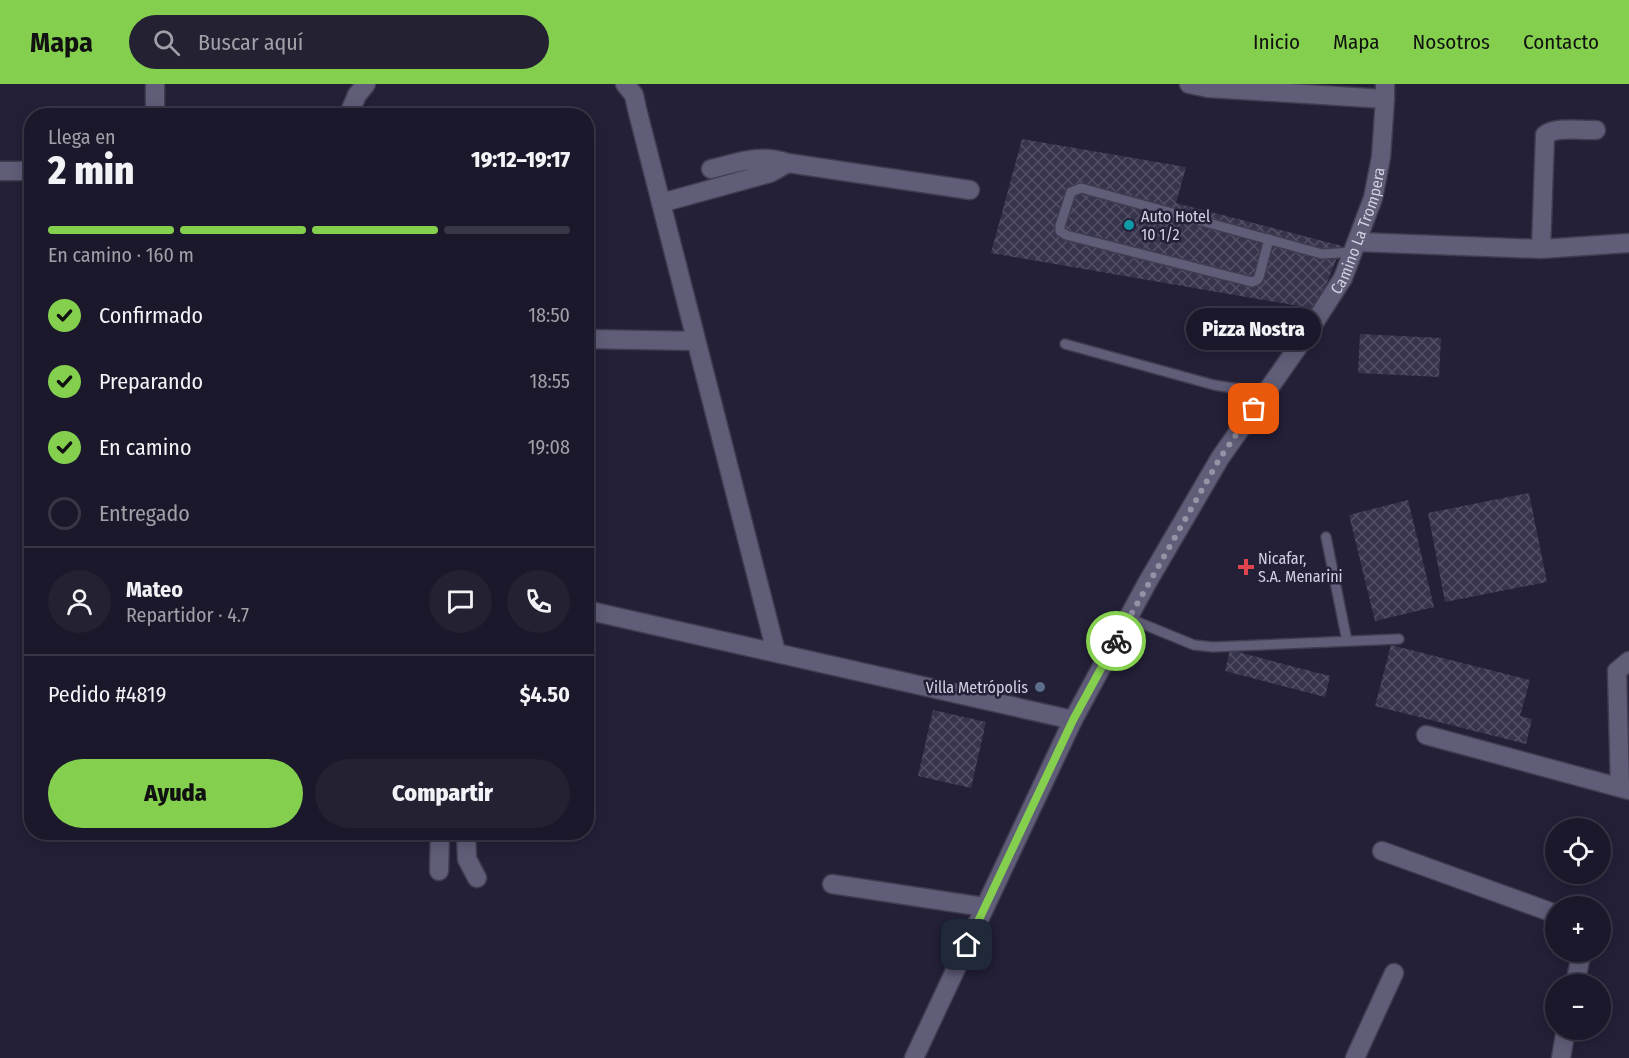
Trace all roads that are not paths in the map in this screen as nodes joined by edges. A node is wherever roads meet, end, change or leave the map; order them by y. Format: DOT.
graph roads {
  1 [pos="155,84"];
  2 [pos="366,84"];
  3 [pos="625,84"];
  4 [pos="1189,84"];
  5 [pos="1385,91"];
  6 [pos="155,108"];
  7 [pos="352,108"];
  8 [pos="1596,130"];
  9 [pos="788,163"];
  10 [pos="711,169"];
  11 [pos="0,171"];
  12 [pos="24,171"];
  13 [pos="970,190"];
  14 [pos="661,203"];
  15 [pos="1269,239"];
  16 [pos="1629,243"];
  17 [pos="1355,247"];
  18 [pos="1541,249"];
  19 [pos="594,339"];
  20 [pos="696,341"];
  21 [pos="1065,344"];
  22 [pos="1265,393"];
  23 [pos="1326,537"];
  24 [pos="594,612"];
  25 [pos="1128,618"];
  26 [pos="1399,639"];
  27 [pos="1347,641"];
  28 [pos="776,652"];
  29 [pos="1629,661"];
  30 [pos="1073,720"];
  31 [pos="1426,735"];
  32 [pos="1624,789"];
  33 [pos="440,840"];
  34 [pos="466,840"];
  35 [pos="1382,851"];
  36 [pos="439,871"];
  37 [pos="477,878"];
  38 [pos="832,884"];
  39 [pos="984,907"];
  40 [pos="1545,910"];
  41 [pos="1394,973"];
  42 [pos="1564,1040"];
  43 [pos="914,1058"];
  44 [pos="1355,1058"];
  45 [pos="1561,1058"];
  1 -- 6 [label="street"];
  2 -- 7 [label="street"];
  3 -- 14 [label="street"];
  4 -- 5 [label="street"];
  5 -- 17 [label="street, Camino La Trompera"];
  8 -- 18 [label="street"];
  9 -- 10 [label="street"];
  9 -- 13 [label="street"];
  9 -- 14 [label="street"];
  11 -- 12 [label="street"];
  14 -- 20 [label="street"];
  15 -- 15 [label="lane"];
  15 -- 17 [label="lane"];
  16 -- 18 [label="street"];
  17 -- 18 [label="street"];
  17 -- 22 [label="street, Camino La Trompera"];
  19 -- 20 [label="street"];
  20 -- 28 [label="street"];
  21 -- 22 [label="lane"];
  22 -- 25 [label="street, Camino La Trompera"];
  23 -- 27 [label="lane"];
  24 -- 28 [label="street"];
  25 -- 27 [label="lane"];
  25 -- 30 [label="street, Camino La Trompera"];
  26 -- 27 [label="lane"];
  28 -- 30 [label="street"];
  29 -- 32 [label="street"];
  30 -- 39 [label="street, Camino La Trompera"];
  31 -- 32 [label="street"];
  33 -- 36 [label="street"];
  34 -- 37 [label="street"];
  35 -- 40 [label="street"];
  38 -- 39 [label="street"];
  39 -- 43 [label="street, Camino La Trompera"];
  41 -- 44 [label="street"];
  42 -- 45 [label="street"];
}
